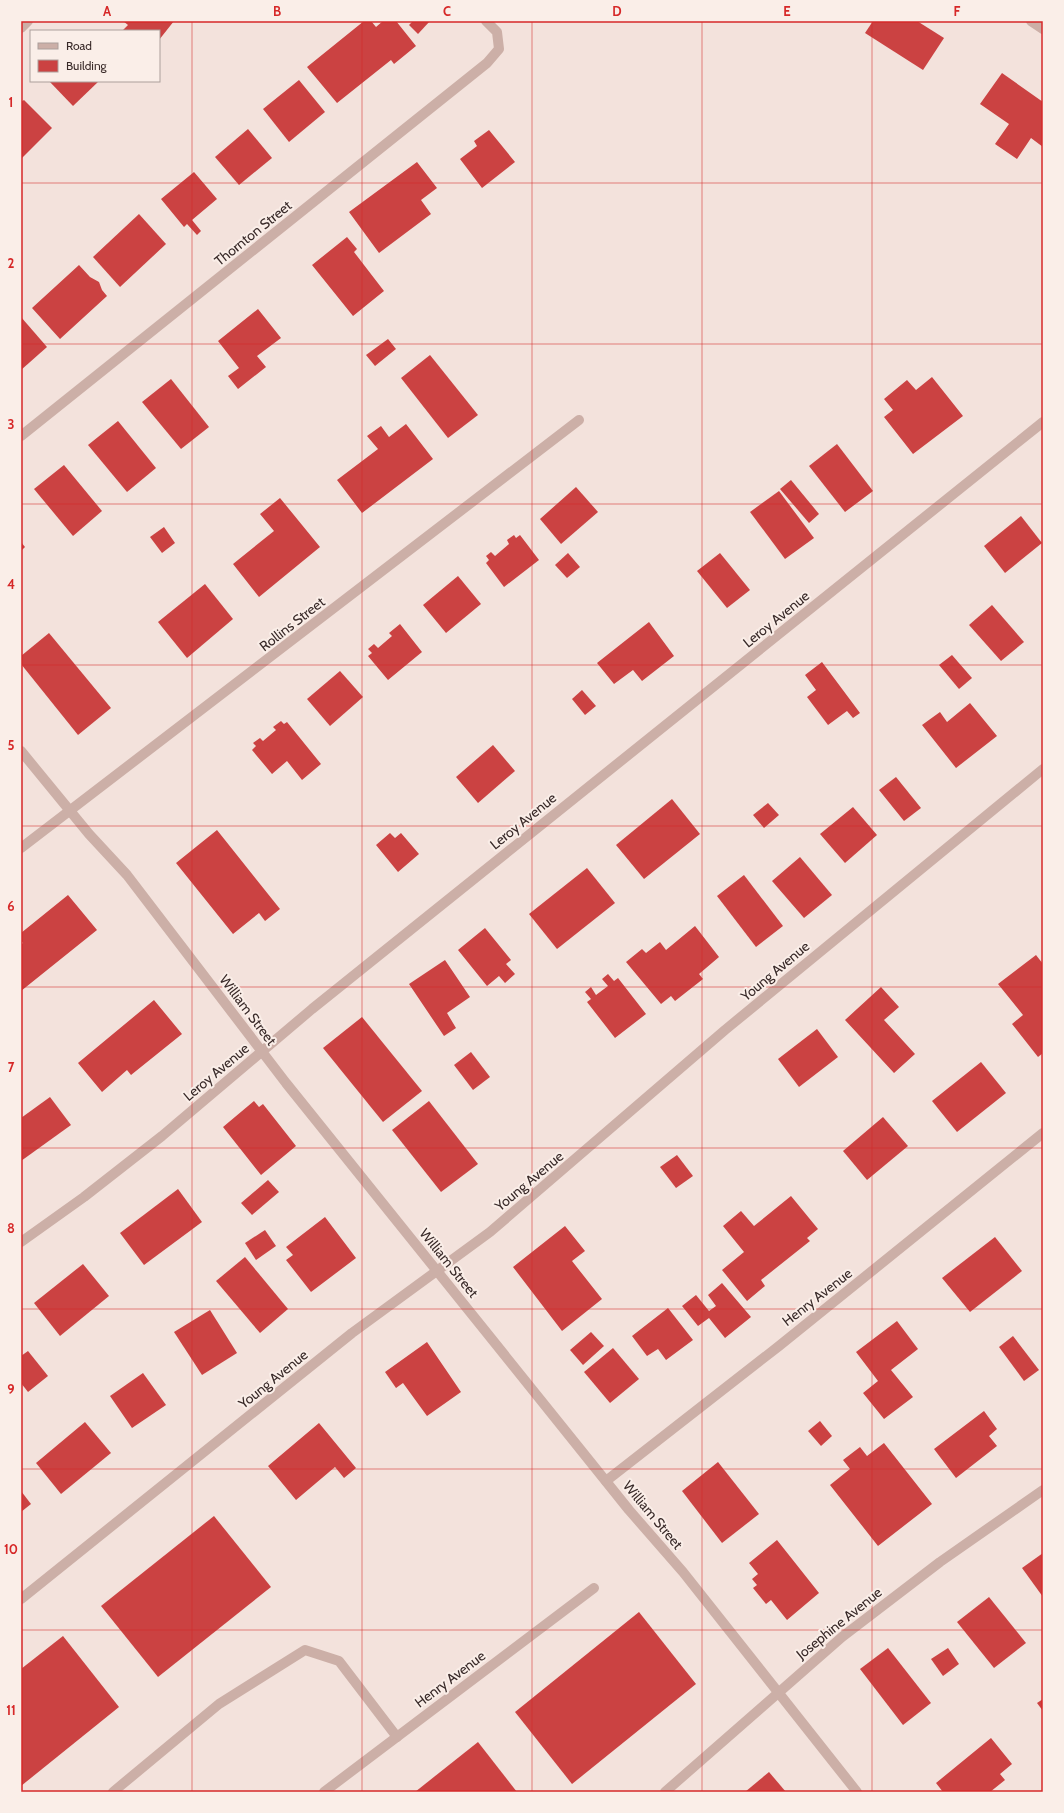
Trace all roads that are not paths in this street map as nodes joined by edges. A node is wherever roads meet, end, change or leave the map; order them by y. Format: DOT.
graph roads {
  1 [pos="28,21"];
  2 [pos="486,21"];
  3 [pos="1031,21"];
  4 [pos="21,28"];
  5 [pos="1043,29"];
  6 [pos="579,420"];
  7 [pos="1043,422"];
  8 [pos="21,436"];
  9 [pos="21,751"];
  10 [pos="1043,769"];
  11 [pos="70,810"];
  12 [pos="21,848"];
  13 [pos="262,1052"];
  14 [pos="1043,1133"];
  15 [pos="21,1242"];
  16 [pos="437,1270"];
  17 [pos="606,1480"];
  18 [pos="1043,1490"];
  19 [pos="594,1588"];
  20 [pos="21,1599"];
  21 [pos="778,1692"];
  22 [pos="397,1737"];
  23 [pos="113,1792"];
  24 [pos="324,1792"];
  25 [pos="665,1792"];
  26 [pos="857,1792"];
  1 -- 4 [label="street"];
  2 -- 8 [label="street, Thornton Street"];
  3 -- 5 [label="street"];
  6 -- 11 [label="street, Rollins Street"];
  7 -- 13 [label="street, Leroy Avenue"];
  9 -- 11 [label="street, William Street"];
  10 -- 16 [label="street, Young Avenue"];
  11 -- 12 [label="street, Rollins Street"];
  11 -- 13 [label="street, William Street"];
  13 -- 15 [label="street, Leroy Avenue"];
  13 -- 16 [label="street, William Street"];
  14 -- 17 [label="street, Henry Avenue"];
  16 -- 17 [label="street, William Street"];
  16 -- 20 [label="street, Young Avenue"];
  17 -- 21 [label="street, William Street"];
  18 -- 21 [label="street, Josephine Avenue"];
  19 -- 22 [label="street, Henry Avenue"];
  21 -- 25 [label="street, Josephine Avenue"];
  21 -- 26 [label="street, William Street"];
  22 -- 23 [label="street"];
  22 -- 24 [label="street, Henry Avenue"];
}
